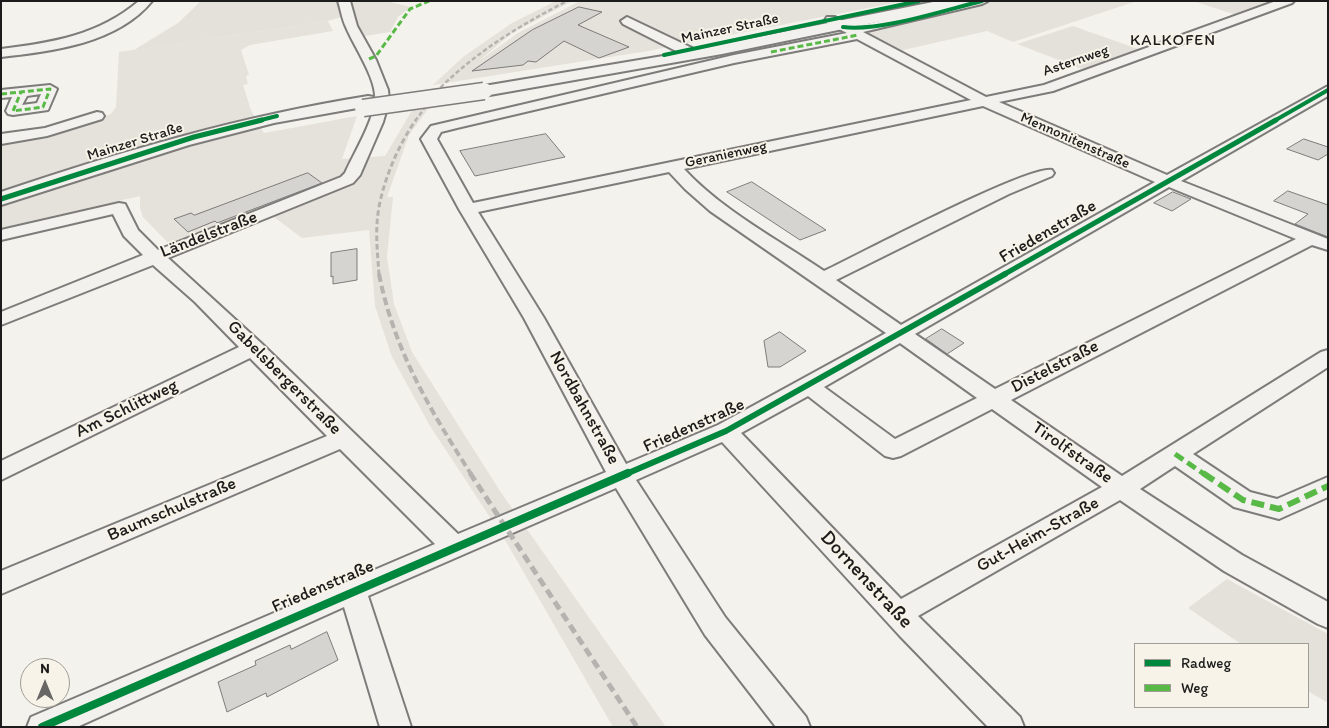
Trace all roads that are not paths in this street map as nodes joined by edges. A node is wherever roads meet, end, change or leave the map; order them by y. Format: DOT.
graph roads {
  1 [pos="146,1"];
  2 [pos="344,1"];
  3 [pos="919,1"];
  4 [pos="959,1"];
  5 [pos="982,1"];
  6 [pos="1288,1"];
  7 [pos="937,3"];
  8 [pos="627,21"];
  9 [pos="845,28"];
  10 [pos="687,51"];
  11 [pos="1,53"];
  12 [pos="485,87"];
  13 [pos="1328,90"];
  14 [pos="21,92"];
  15 [pos="1,94"];
  16 [pos="984,101"];
  17 [pos="370,107"];
  18 [pos="97,116"];
  19 [pos="436,129"];
  20 [pos="1,139"];
  21 [pos="673,166"];
  22 [pos="1046,173"];
  23 [pos="1169,181"];
  24 [pos="1,199"];
  25 [pos="468,209"];
  26 [pos="1,210"];
  27 [pos="1,235"];
  28 [pos="1320,242"];
  29 [pos="156,256"];
  30 [pos="824,279"];
  31 [pos="1,319"];
  32 [pos="901,333"];
  33 [pos="254,348"];
  34 [pos="1328,356"];
  35 [pos="809,386"];
  36 [pos="993,398"];
  37 [pos="726,431"];
  38 [pos="344,438"];
  39 [pos="1175,454"];
  40 [pos="1,471"];
  41 [pos="620,475"];
  42 [pos="1328,486"];
  43 [pos="1122,487"];
  44 [pos="454,547"];
  45 [pos="1,583"];
  46 [pos="352,591"];
  47 [pos="898,614"];
  48 [pos="1328,616"];
  49 [pos="42,727"];
  50 [pos="396,727"];
  51 [pos="795,727"];
  52 [pos="1009,727"];
  1 -- 11 [label="street"];
  2 -- 17 [label="street, Ländelstraße"];
  3 -- 9 [label="main road, Mainzer Straße"];
  4 -- 7 [label="main road, Mainzer Straße"];
  5 -- 9 [label="street, Mainzer Straße"];
  6 -- 16 [label="street, Asternweg"];
  7 -- 9 [label="main road, Mainzer Straße"];
  8 -- 10 [label="street, Mainzer Straße"];
  9 -- 10 [label="main road, Mainzer Straße"];
  9 -- 12 [label="main road, Mainzer Straße"];
  9 -- 16 [label="street, Mennonitenstraße"];
  9 -- 19 [label="street, Mainzer Straße"];
  10 -- 12 [label="main road, Mainzer Straße"];
  12 -- 17 [label="main road, Mainzer Straße, bridge"];
  13 -- 23 [label="street, Friedenstraße"];
  14 -- 15 [label="street"];
  16 -- 21 [label="street, Geranienweg"];
  16 -- 23 [label="street, Mennonitenstraße"];
  17 -- 24 [label="main road, Mainzer Straße"];
  17 -- 26 [label="main road, Mainzer Straße"];
  17 -- 29 [label="street, Ländelstraße"];
  18 -- 20 [label="street"];
  19 -- 25 [label="street, Nordbahnstraße"];
  21 -- 25 [label="street, Geranienweg"];
  21 -- 30 [label="street, Tirolfstraße"];
  22 -- 30 [label="street"];
  23 -- 28 [label="street, Mennonitenstraße"];
  23 -- 32 [label="street, Friedenstraße"];
  25 -- 41 [label="street, Nordbahnstraße"];
  27 -- 29 [label="street, Gabelsbergerstraße"];
  28 -- 36 [label="street, Distelstraße"];
  29 -- 31 [label="street, Ländelstraße"];
  29 -- 33 [label="street, Gabelsbergerstraße"];
  30 -- 32 [label="street, Tirolfstraße"];
  32 -- 35 [label="street, Friedenstraße"];
  32 -- 36 [label="street, Tirolfstraße"];
  33 -- 38 [label="street, Gabelsbergerstraße"];
  33 -- 40 [label="street, Am Schlittweg"];
  34 -- 39 [label="street, Gut-Heim-Straße"];
  35 -- 36 [label="street, Distelstraße"];
  35 -- 37 [label="street, Friedenstraße"];
  36 -- 43 [label="street, Tirolfstraße"];
  37 -- 41 [label="street, Friedenstraße"];
  37 -- 47 [label="street, Dornenstraße"];
  38 -- 44 [label="street, Gabelsbergerstraße"];
  38 -- 45 [label="street, Baumschulstraße"];
  39 -- 42 [label="street"];
  39 -- 43 [label="street, Gut-Heim-Straße"];
  41 -- 44 [label="street, Friedenstraße"];
  41 -- 51 [label="street, Nordbahnstraße"];
  43 -- 47 [label="street, Gut-Heim-Straße"];
  43 -- 48 [label="street, Tirolfstraße"];
  44 -- 46 [label="street, Friedenstraße"];
  46 -- 49 [label="street, Friedenstraße"];
  46 -- 50 [label="street"];
  47 -- 52 [label="street, Dornenstraße"];
}
